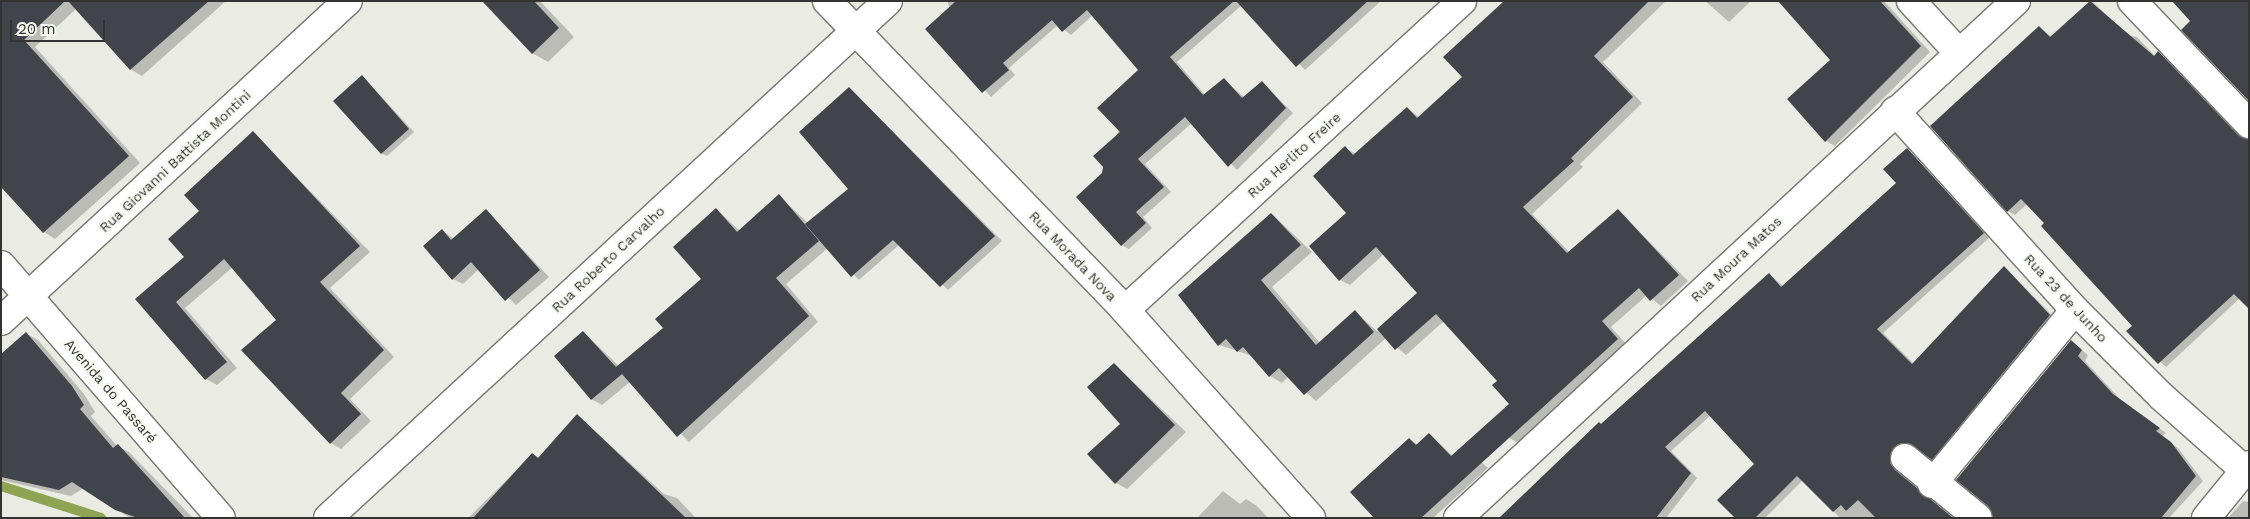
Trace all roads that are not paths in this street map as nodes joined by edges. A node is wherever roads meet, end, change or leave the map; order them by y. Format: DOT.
graph roads {
  1 [pos="348,1"];
  2 [pos="827,1"];
  3 [pos="888,1"];
  4 [pos="1462,1"];
  5 [pos="1911,1"];
  6 [pos="2016,1"];
  7 [pos="2132,1"];
  8 [pos="853,32"];
  9 [pos="1959,53"];
  10 [pos="1895,111"];
  11 [pos="2249,124"];
  12 [pos="1,265"];
  13 [pos="29,296"];
  14 [pos="1125,310"];
  15 [pos="2075,310"];
  16 [pos="1,321"];
  17 [pos="1905,458"];
  18 [pos="2247,469"];
  19 [pos="1932,484"];
  20 [pos="221,518"];
  21 [pos="328,518"];
  22 [pos="1311,518"];
  23 [pos="1458,518"];
  24 [pos="1978,518"];
  25 [pos="2206,518"];
  1 -- 13 [label="street, Rua Giovanni Battista Montini"];
  2 -- 8 [label="street, Rua Morada Nova"];
  3 -- 8 [label="street, Rua Roberto Carvalho"];
  4 -- 14 [label="street, Rua Herlito Freire"];
  5 -- 9 [label="street"];
  6 -- 9 [label="street, Rua Moura Matos"];
  7 -- 11 [label="street"];
  8 -- 14 [label="street, Rua Morada Nova"];
  8 -- 21 [label="street, Rua Roberto Carvalho"];
  9 -- 10 [label="street, Rua Moura Matos"];
  10 -- 15 [label="street, Rua 23 de Junho"];
  10 -- 23 [label="street, Rua Moura Matos"];
  12 -- 13 [label="street, Avenida do Passaré"];
  13 -- 16 [label="street, Rua Giovanni Battista Montini"];
  13 -- 20 [label="street, Avenida do Passaré"];
  14 -- 22 [label="street, Rua Morada Nova"];
  15 -- 18 [label="street, Rua 23 de Junho"];
  15 -- 19 [label="street"];
  17 -- 19 [label="street"];
  18 -- 25 [label="street"];
  19 -- 24 [label="street"];
}
